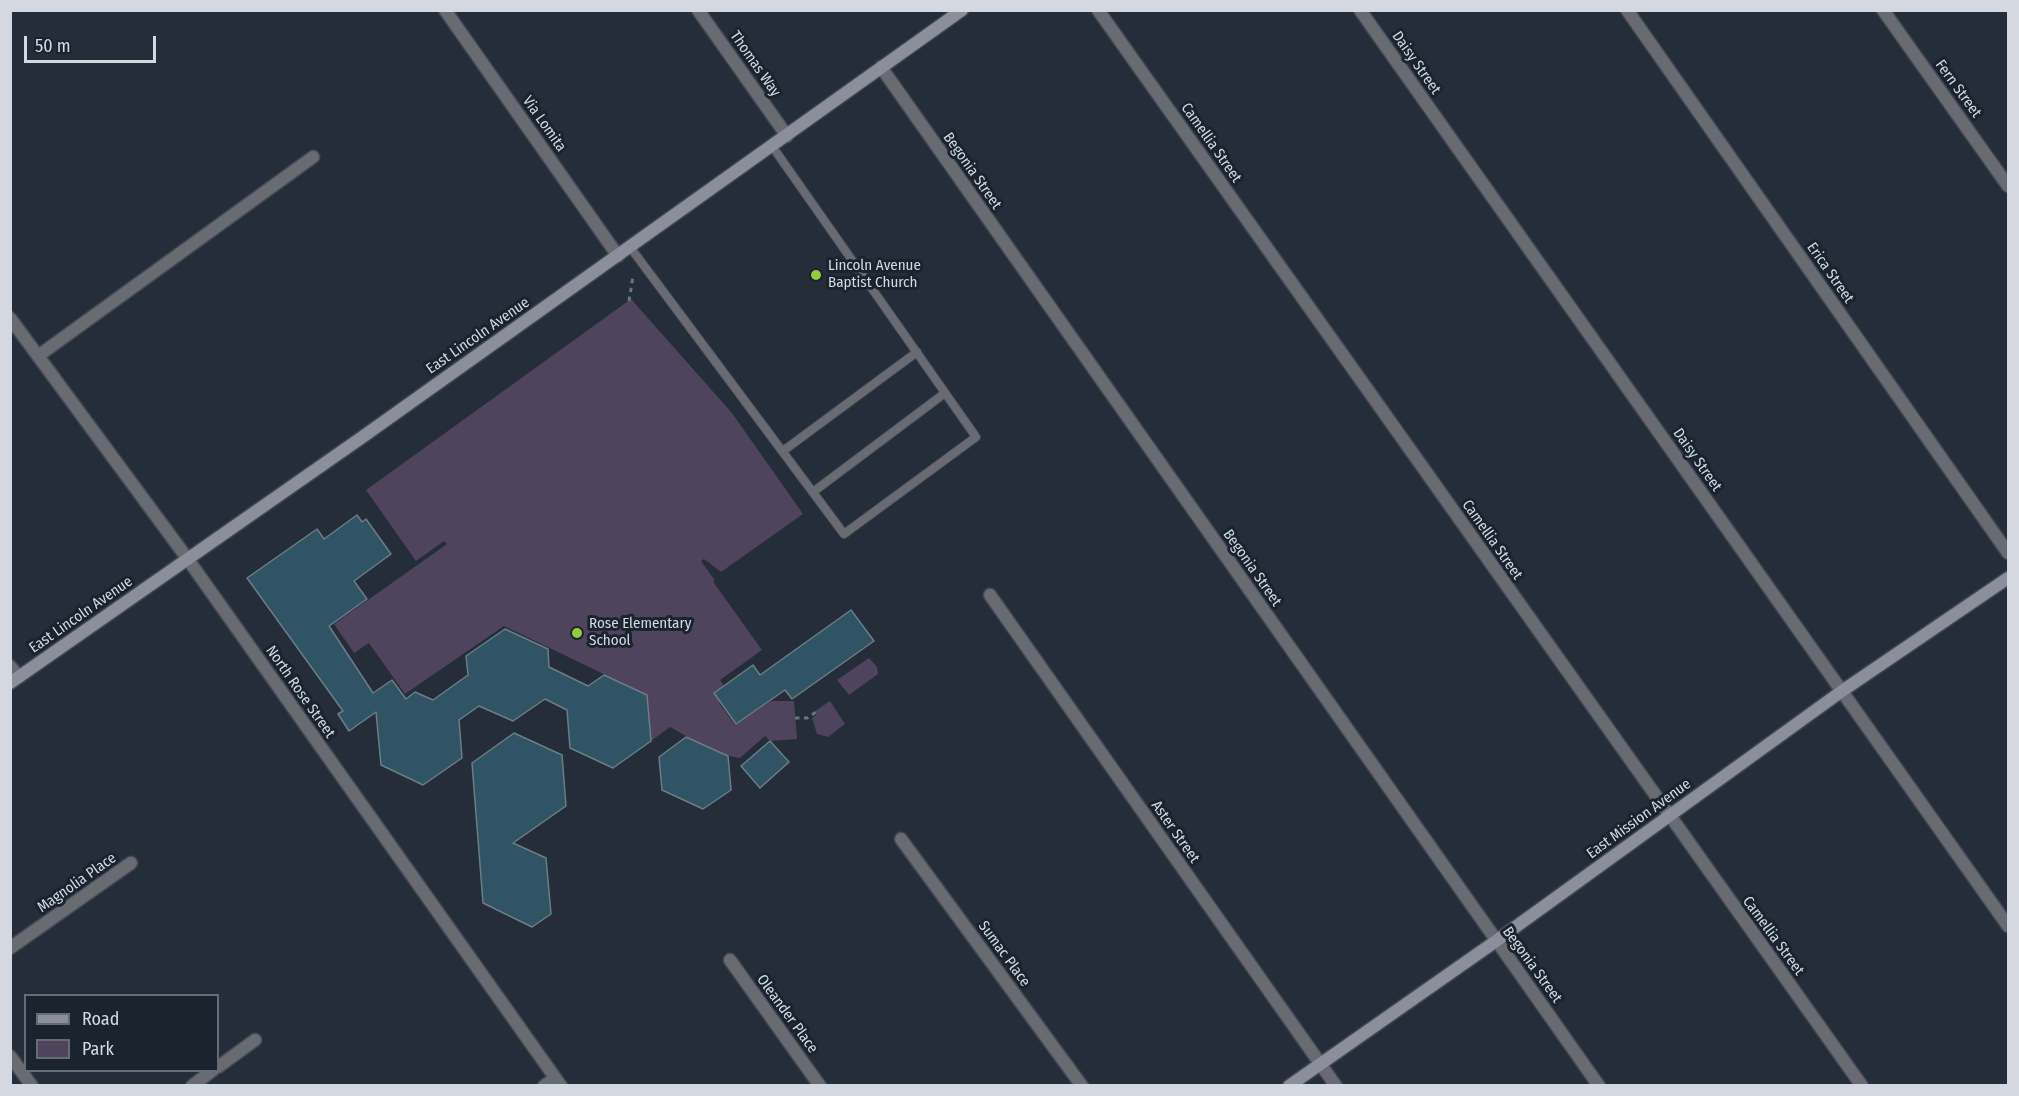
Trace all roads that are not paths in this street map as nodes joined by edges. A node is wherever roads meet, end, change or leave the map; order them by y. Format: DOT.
graph roads {
  1 [pos="445,10"];
  2 [pos="698,10"];
  3 [pos="962,10"];
  4 [pos="1098,10"];
  5 [pos="1360,10"];
  6 [pos="1627,10"];
  7 [pos="1883,10"];
  8 [pos="881,68"];
  9 [pos="787,135"];
  10 [pos="772,146"];
  11 [pos="313,157"];
  12 [pos="2008,186"];
  13 [pos="630,247"];
  14 [pos="618,256"];
  15 [pos="10,318"];
  16 [pos="917,352"];
  17 [pos="38,356"];
  18 [pos="945,393"];
  19 [pos="783,451"];
  20 [pos="813,492"];
  21 [pos="2008,553"];
  22 [pos="187,558"];
  23 [pos="2008,578"];
  24 [pos="990,596"];
  25 [pos="10,666"];
  26 [pos="15,680"];
  27 [pos="1842,691"];
  28 [pos="1669,816"];
  29 [pos="901,839"];
  30 [pos="131,863"];
  31 [pos="2008,927"];
  32 [pos="1496,941"];
  33 [pos="10,948"];
  34 [pos="730,960"];
  35 [pos="255,1040"];
  36 [pos="10,1056"];
  37 [pos="1320,1063"];
  38 [pos="219,1066"];
  39 [pos="212,1072"];
  40 [pos="558,1082"];
  41 [pos="32,1086"];
  42 [pos="192,1086"];
  43 [pos="544,1086"];
  44 [pos="820,1086"];
  45 [pos="1082,1086"];
  46 [pos="1289,1086"];
  47 [pos="1336,1086"];
  48 [pos="1599,1086"];
  49 [pos="1862,1086"];
  1 -- 14 [label="street, Via Lomita"];
  2 -- 9 [label="street, Thomas Way"];
  3 -- 8 [label="main road, East Lincoln Avenue"];
  4 -- 28 [label="street, Camellia Street"];
  5 -- 27 [label="street, Daisy Street"];
  6 -- 21 [label="street, Erica Street"];
  7 -- 12 [label="street, Fern Street"];
  8 -- 9 [label="main road, East Lincoln Avenue"];
  8 -- 32 [label="street, Begonia Street"];
  9 -- 10 [label="main road, East Lincoln Avenue"];
  10 -- 13 [label="main road, East Lincoln Avenue"];
  10 -- 16 [label="lane"];
  11 -- 17 [label="street"];
  13 -- 14 [label="main road, East Lincoln Avenue"];
  13 -- 19 [label="lane"];
  14 -- 22 [label="main road, East Lincoln Avenue"];
  15 -- 17 [label="street, North Rose Street"];
  16 -- 18 [label="lane"];
  16 -- 19 [label="lane"];
  17 -- 22 [label="street, North Rose Street"];
  18 -- 20 [label="lane"];
  18 -- 20 [label="lane"];
  19 -- 20 [label="lane"];
  22 -- 26 [label="main road, East Lincoln Avenue"];
  22 -- 40 [label="street, North Rose Street"];
  23 -- 27 [label="main road, East Mission Avenue"];
  24 -- 37 [label="street, Aster Street"];
  25 -- 26 [label="street"];
  27 -- 28 [label="main road, East Mission Avenue"];
  27 -- 31 [label="street, Daisy Street"];
  28 -- 32 [label="main road, East Mission Avenue"];
  28 -- 49 [label="street, Camellia Street"];
  29 -- 45 [label="street, Sumac Place"];
  30 -- 33 [label="street, Magnolia Place"];
  32 -- 37 [label="main road, East Mission Avenue"];
  32 -- 48 [label="street, Begonia Street"];
  34 -- 44 [label="street, Oleander Place"];
  35 -- 38 [label="street"];
  36 -- 41 [label="street"];
  37 -- 46 [label="main road, East Mission Avenue"];
  37 -- 47 [label="street, Aster Street"];
  39 -- 42 [label="street"];
  40 -- 43 [label="street"];
}
